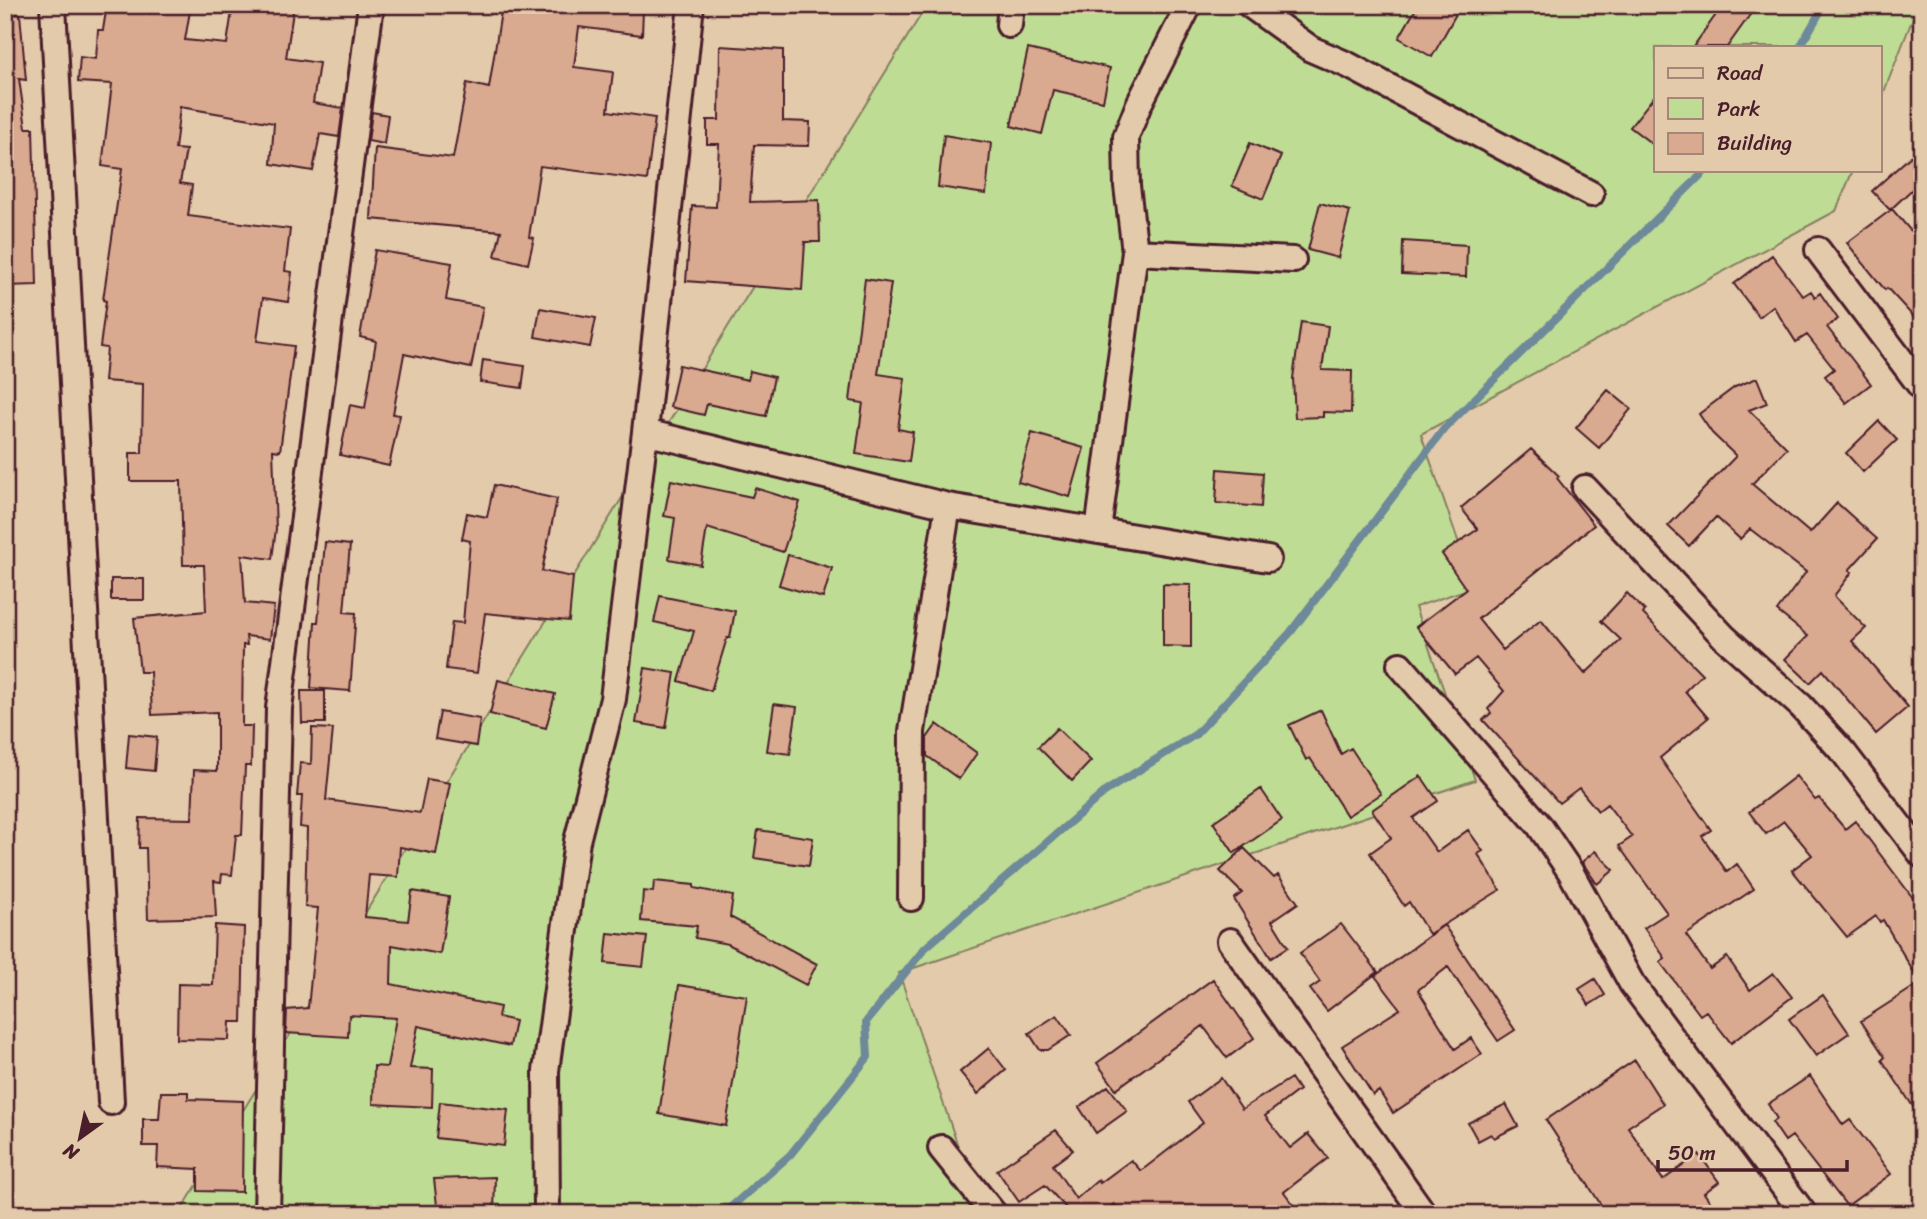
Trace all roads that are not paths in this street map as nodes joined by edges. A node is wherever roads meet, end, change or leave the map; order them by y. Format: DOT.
graph roads {
  1 [pos="53,5"];
  2 [pos="371,5"];
  3 [pos="691,5"];
  4 [pos="1189,5"];
  5 [pos="1250,5"];
  6 [pos="1591,194"];
  7 [pos="1818,250"];
  8 [pos="1135,252"];
  9 [pos="1293,260"];
  10 [pos="1922,388"];
  11 [pos="645,432"];
  12 [pos="1585,488"];
  13 [pos="948,506"];
  14 [pos="1098,531"];
  15 [pos="1268,559"];
  16 [pos="1400,665"];
  17 [pos="1922,855"];
  18 [pos="911,898"];
  19 [pos="1230,942"];
  20 [pos="111,1102"];
  21 [pos="941,1148"];
  22 [pos="267,1214"];
  23 [pos="547,1214"];
  24 [pos="994,1214"];
  25 [pos="1424,1214"];
  26 [pos="1804,1214"];
  1 -- 20 [label="street"];
  2 -- 22 [label="street"];
  3 -- 11 [label="street"];
  4 -- 8 [label="street"];
  5 -- 6 [label="street"];
  7 -- 10 [label="street"];
  8 -- 9 [label="street"];
  8 -- 14 [label="street"];
  11 -- 13 [label="street"];
  11 -- 23 [label="street"];
  12 -- 17 [label="street"];
  13 -- 14 [label="street"];
  13 -- 18 [label="street"];
  14 -- 15 [label="street"];
  16 -- 26 [label="street"];
  19 -- 25 [label="street"];
  21 -- 24 [label="street"];
}
